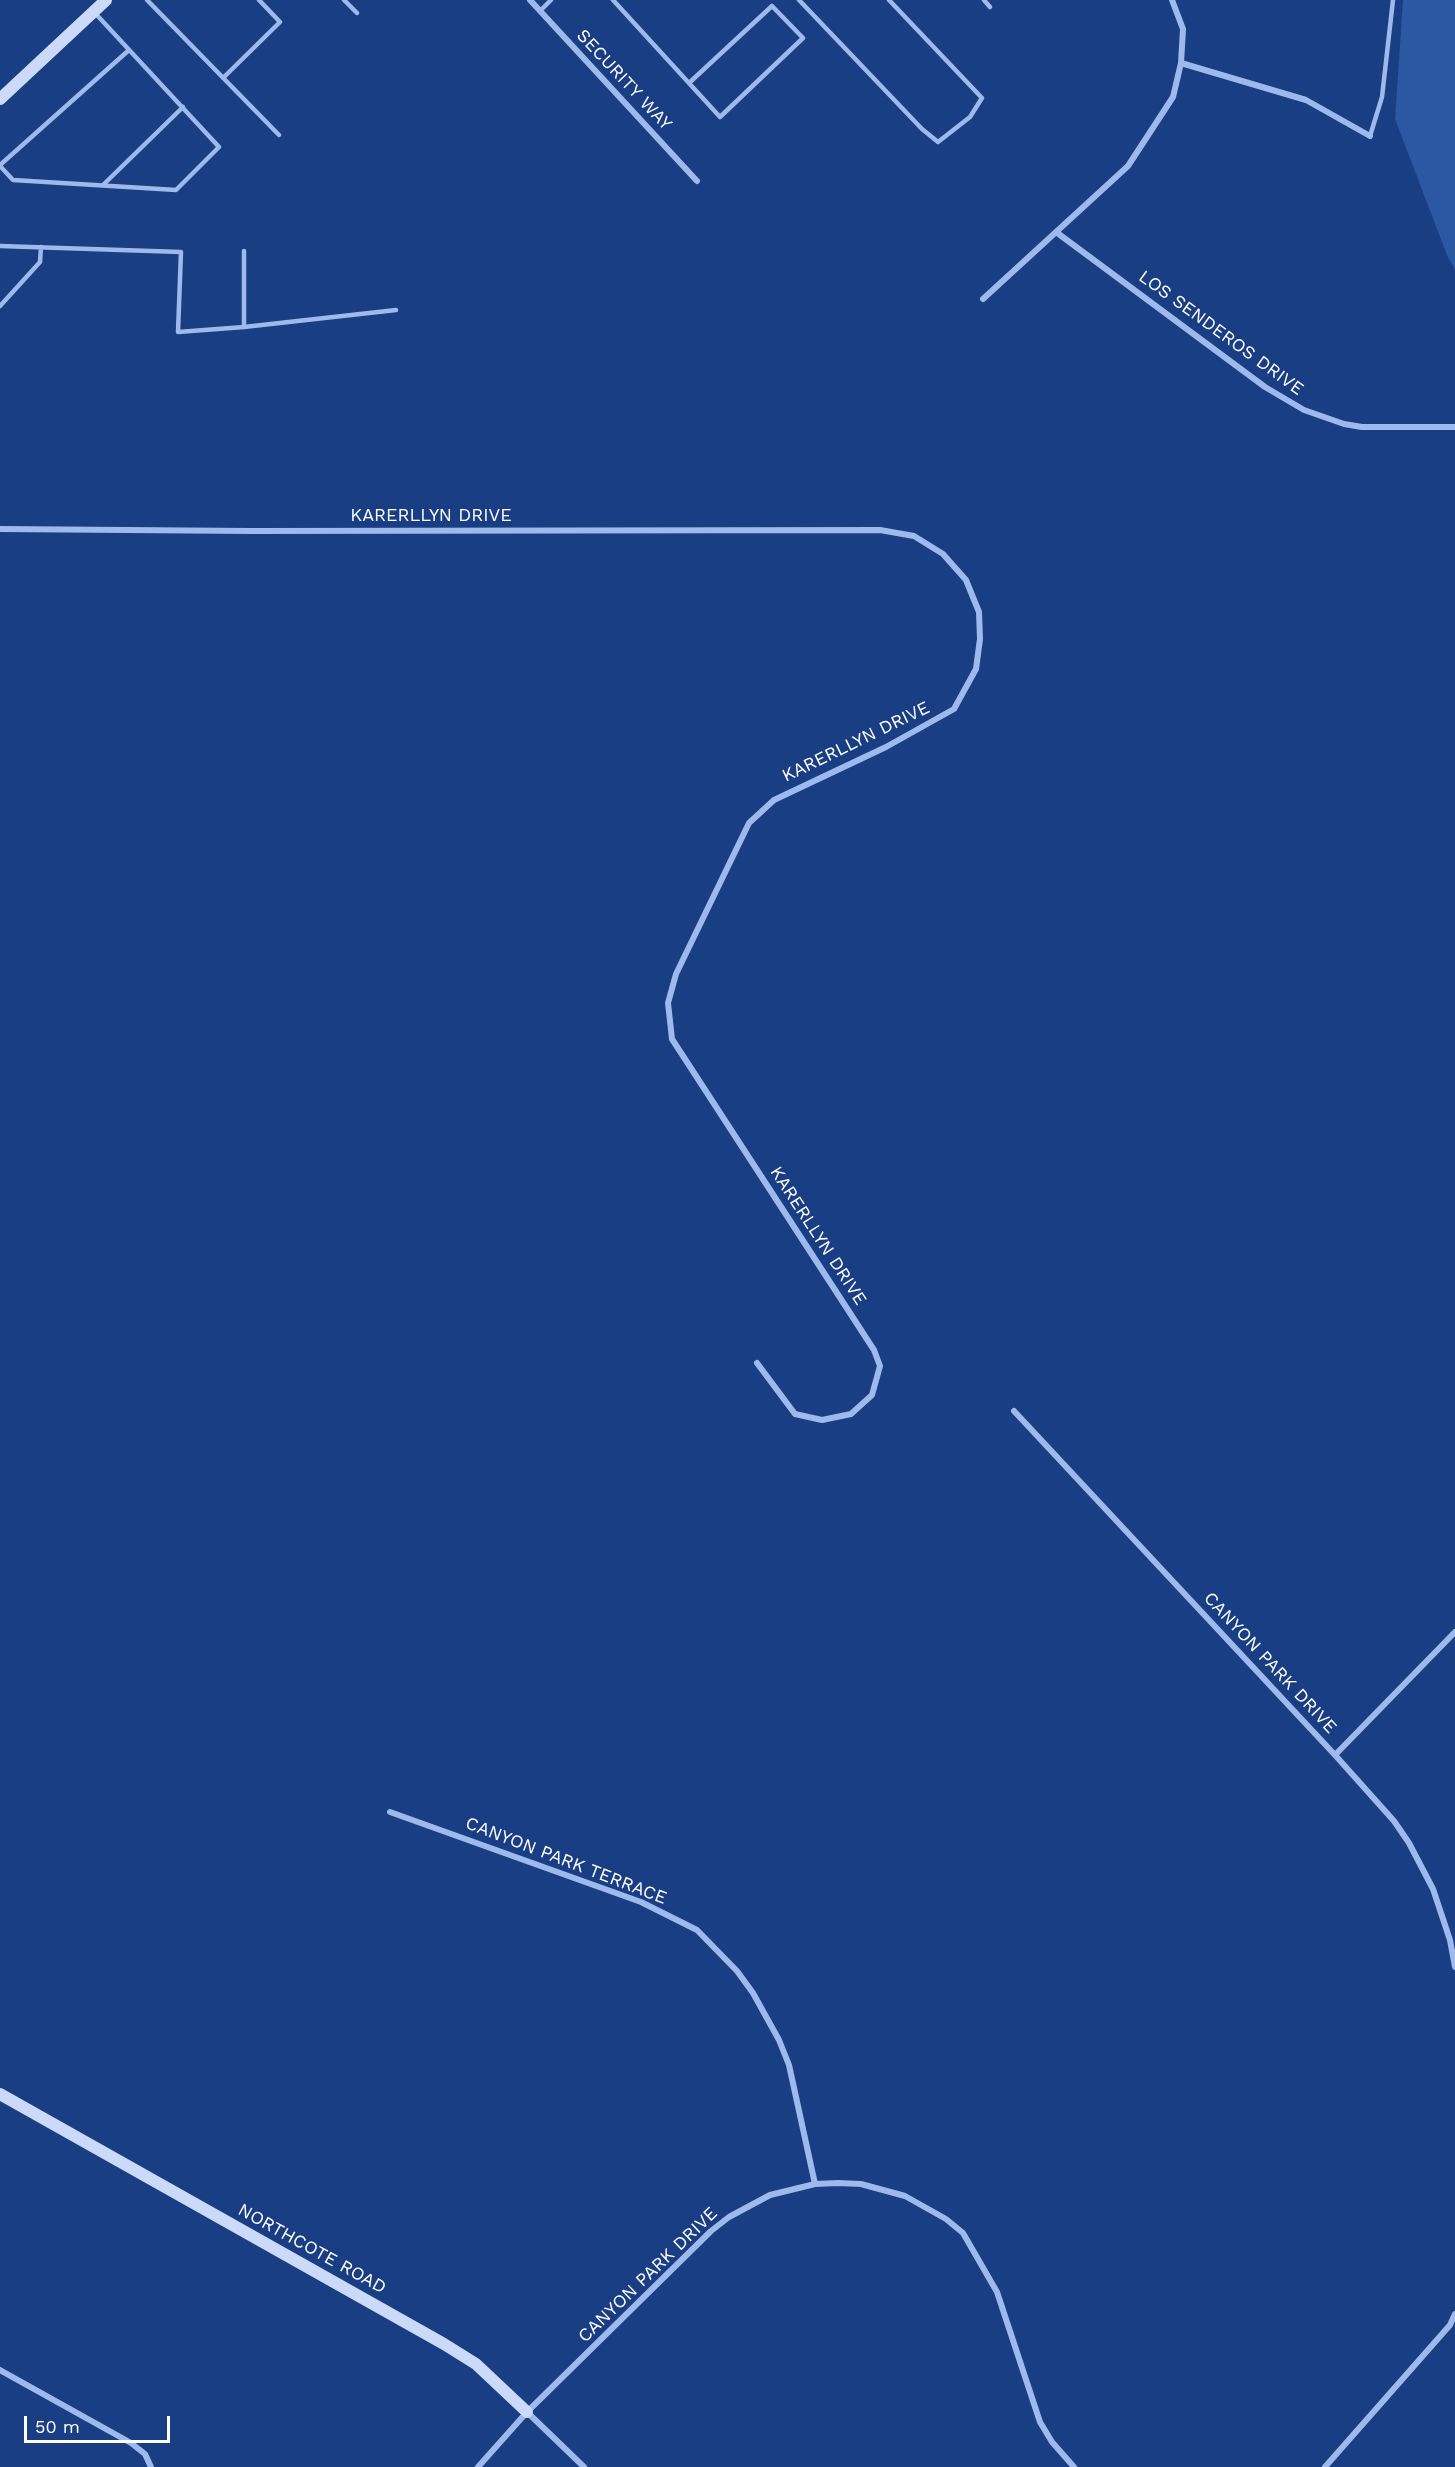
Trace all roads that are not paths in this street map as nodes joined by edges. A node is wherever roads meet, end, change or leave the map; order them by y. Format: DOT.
graph roads {
  1 [pos="106,0"];
  2 [pos="147,0"];
  3 [pos="259,0"];
  4 [pos="344,0"];
  5 [pos="530,0"];
  6 [pos="552,0"];
  7 [pos="613,0"];
  8 [pos="800,0"];
  9 [pos="890,0"];
  10 [pos="984,0"];
  11 [pos="1172,0"];
  12 [pos="1393,0"];
  13 [pos="990,7"];
  14 [pos="94,11"];
  15 [pos="540,11"];
  16 [pos="357,13"];
  17 [pos="129,50"];
  18 [pos="1181,63"];
  19 [pos="223,78"];
  20 [pos="689,83"];
  21 [pos="0,99"];
  22 [pos="183,107"];
  23 [pos="279,135"];
  24 [pos="1370,136"];
  25 [pos="0,166"];
  26 [pos="697,181"];
  27 [pos="103,185"];
  28 [pos="1056,232"];
  29 [pos="0,246"];
  30 [pos="41,247"];
  31 [pos="244,251"];
  32 [pos="983,299"];
  33 [pos="0,306"];
  34 [pos="396,310"];
  35 [pos="244,327"];
  36 [pos="1455,427"];
  37 [pos="0,529"];
  38 [pos="757,1363"];
  39 [pos="1014,1412"];
  40 [pos="1455,1632"];
  41 [pos="1335,1755"];
  42 [pos="390,1812"];
  43 [pos="1455,1966"];
  44 [pos="0,2094"];
  45 [pos="815,2184"];
  46 [pos="1455,2314"];
  47 [pos="0,2370"];
  48 [pos="527,2412"];
  49 [pos="151,2467"];
  50 [pos="478,2467"];
  51 [pos="584,2467"];
  52 [pos="1074,2467"];
  53 [pos="1325,2467"];
  1 -- 14 [label="street"];
  2 -- 19 [label="lane"];
  3 -- 19 [label="lane"];
  4 -- 16 [label="lane"];
  5 -- 15 [label="street, SECURITY WAY"];
  6 -- 15 [label="lane"];
  7 -- 20 [label="lane"];
  8 -- 9 [label="lane"];
  10 -- 13 [label="lane"];
  11 -- 18 [label="street"];
  12 -- 24 [label="lane"];
  14 -- 17 [label="lane"];
  14 -- 21 [label="street"];
  15 -- 26 [label="street, SECURITY WAY"];
  17 -- 22 [label="lane"];
  17 -- 25 [label="lane"];
  18 -- 24 [label="street"];
  18 -- 28 [label="street"];
  19 -- 23 [label="lane"];
  20 -- 20 [label="lane"];
  22 -- 27 [label="lane"];
  22 -- 27 [label="lane"];
  25 -- 27 [label="lane"];
  28 -- 32 [label="street"];
  28 -- 36 [label="street, LOS SENDEROS DRIVE"];
  29 -- 30 [label="lane"];
  30 -- 33 [label="lane"];
  30 -- 35 [label="lane"];
  31 -- 35 [label="lane"];
  34 -- 35 [label="lane"];
  37 -- 38 [label="street, KARERLLYN DRIVE"];
  39 -- 41 [label="street, CANYON PARK DRIVE"];
  40 -- 41 [label="street"];
  41 -- 43 [label="street, CANYON PARK DRIVE"];
  42 -- 45 [label="street, CANYON PARK TERRACE"];
  44 -- 48 [label="street, NORTHCOTE ROAD"];
  45 -- 48 [label="street, CANYON PARK DRIVE"];
  45 -- 52 [label="street, CANYON PARK DRIVE"];
  46 -- 53 [label="street"];
  47 -- 49 [label="street"];
  48 -- 50 [label="street, CANYON PARK DRIVE"];
  48 -- 51 [label="street, NORTHCOTE ROAD"];
}
